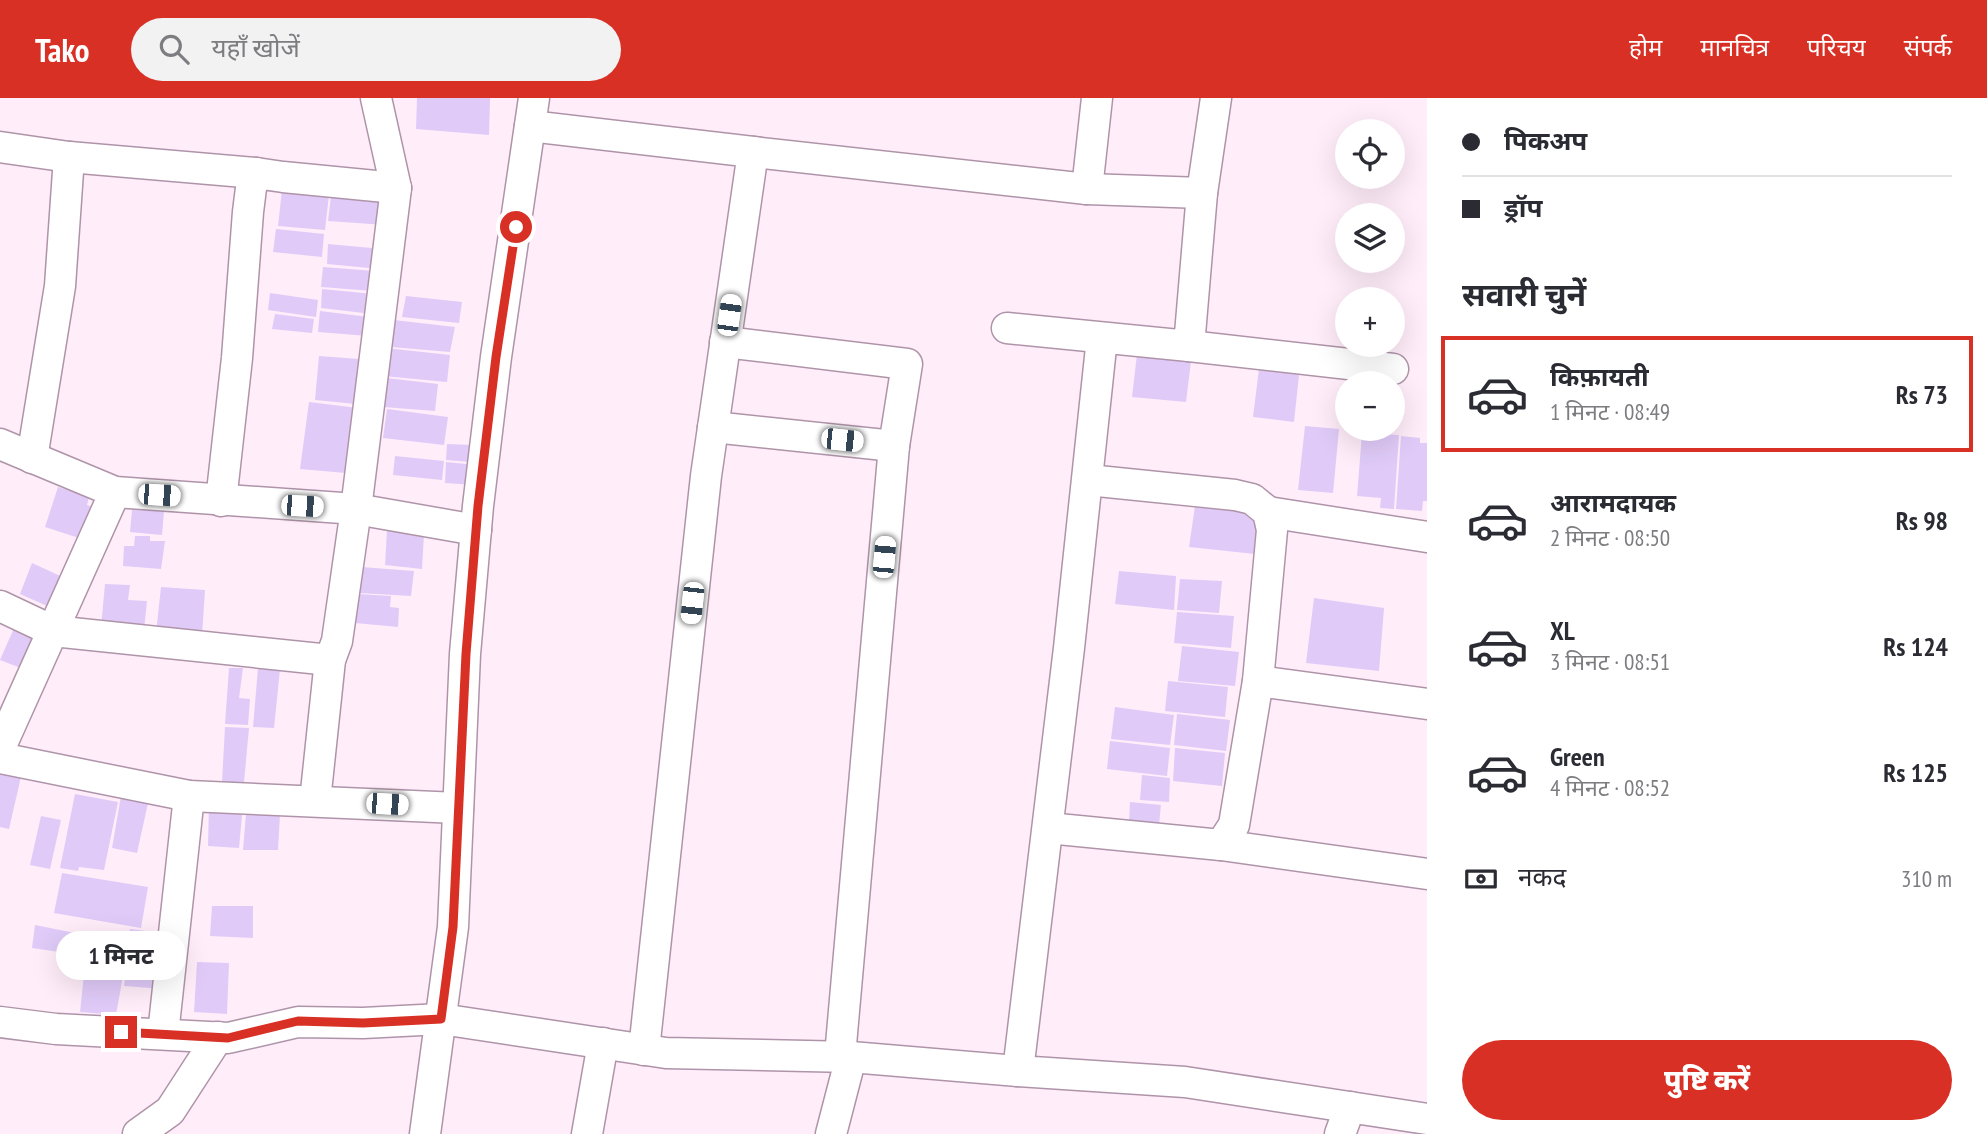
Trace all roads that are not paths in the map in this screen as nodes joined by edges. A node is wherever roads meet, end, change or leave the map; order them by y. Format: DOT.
graph roads {
  1 [pos="376,98"];
  2 [pos="1097,98"];
  3 [pos="1216,98"];
  4 [pos="532,112"];
  5 [pos="0,147"];
  6 [pos="752,152"];
  7 [pos="69,157"];
  8 [pos="256,173"];
  9 [pos="396,188"];
  10 [pos="1087,190"];
  11 [pos="1202,193"];
  12 [pos="1007,328"];
  13 [pos="1102,338"];
  14 [pos="725,342"];
  15 [pos="1189,346"];
  16 [pos="1393,369"];
  17 [pos="713,427"];
  18 [pos="0,444"];
  19 [pos="894,446"];
  20 [pos="32,458"];
  21 [pos="1088,480"];
  22 [pos="115,492"];
  23 [pos="221,500"];
  24 [pos="356,509"];
  25 [pos="1268,512"];
  26 [pos="476,530"];
  27 [pos="1427,537"];
  28 [pos="0,606"];
  29 [pos="53,631"];
  30 [pos="330,660"];
  31 [pos="1258,681"];
  32 [pos="1427,704"];
  33 [pos="0,748"];
  34 [pos="0,758"];
  35 [pos="190,796"];
  36 [pos="316,801"];
  37 [pos="458,808"];
  38 [pos="1048,828"];
  39 [pos="1221,845"];
  40 [pos="1427,874"];
  41 [pos="441,1019"];
  42 [pos="0,1022"];
  43 [pos="163,1034"];
  44 [pos="218,1037"];
  45 [pos="603,1043"];
  46 [pos="644,1049"];
  47 [pos="846,1056"];
  48 [pos="1018,1071"];
  49 [pos="1427,1119"];
  50 [pos="1345,1121"];
  51 [pos="152,1130"];
  52 [pos="425,1134"];
  53 [pos="587,1134"];
  54 [pos="831,1134"];
  1 -- 9 [label="street"];
  2 -- 10 [label="street"];
  3 -- 11 [label="street"];
  4 -- 6 [label="street"];
  4 -- 26 [label="street"];
  5 -- 7 [label="street"];
  6 -- 10 [label="street"];
  6 -- 14 [label="street"];
  7 -- 8 [label="street"];
  7 -- 20 [label="street"];
  8 -- 9 [label="street"];
  8 -- 23 [label="street"];
  9 -- 24 [label="street"];
  10 -- 11 [label="street"];
  11 -- 15 [label="street"];
  12 -- 13 [label="street"];
  13 -- 15 [label="street"];
  13 -- 21 [label="street"];
  14 -- 17 [label="street"];
  14 -- 19 [label="street"];
  15 -- 16 [label="street"];
  17 -- 19 [label="street"];
  17 -- 46 [label="street"];
  18 -- 20 [label="street"];
  19 -- 47 [label="street"];
  20 -- 22 [label="street"];
  21 -- 25 [label="street"];
  21 -- 38 [label="street"];
  22 -- 23 [label="street"];
  22 -- 29 [label="street"];
  23 -- 24 [label="street"];
  24 -- 26 [label="street"];
  24 -- 30 [label="street"];
  25 -- 27 [label="street"];
  25 -- 31 [label="street"];
  26 -- 37 [label="street"];
  28 -- 29 [label="street"];
  29 -- 30 [label="street"];
  29 -- 33 [label="street"];
  30 -- 36 [label="street"];
  31 -- 32 [label="street"];
  31 -- 39 [label="street"];
  34 -- 35 [label="street"];
  35 -- 36 [label="street"];
  35 -- 43 [label="street"];
  36 -- 37 [label="street"];
  37 -- 41 [label="street"];
  38 -- 39 [label="street"];
  38 -- 48 [label="street"];
  39 -- 40 [label="street"];
  41 -- 44 [label="street"];
  41 -- 45 [label="street"];
  41 -- 52 [label="street"];
  42 -- 43 [label="street"];
  43 -- 44 [label="street"];
  44 -- 51 [label="street"];
  45 -- 46 [label="street"];
  45 -- 53 [label="street"];
  46 -- 47 [label="street"];
  47 -- 48 [label="street"];
  47 -- 54 [label="street"];
  48 -- 50 [label="street"];
  49 -- 50 [label="street"];
}
